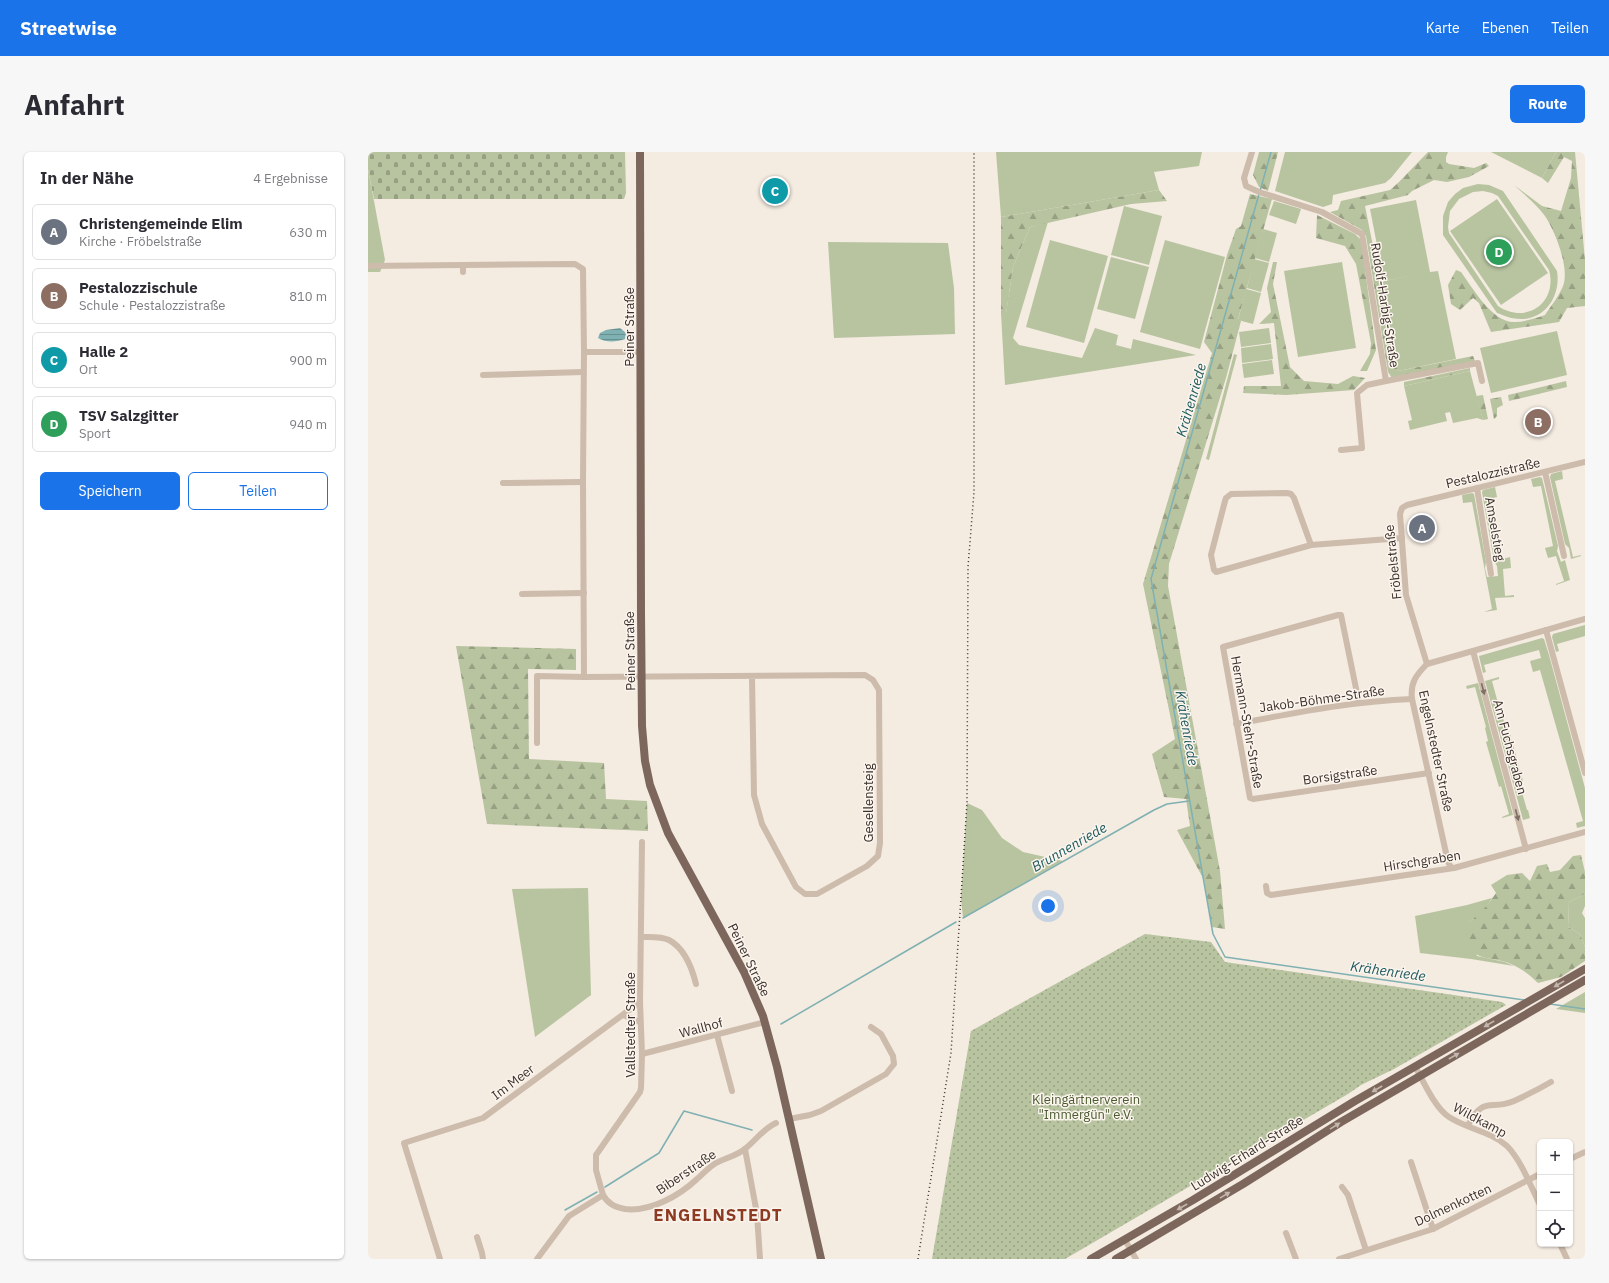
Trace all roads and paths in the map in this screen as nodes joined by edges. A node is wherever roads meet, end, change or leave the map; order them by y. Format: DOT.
graph roads {
  1 [pos="640,152"];
  2 [pos="1252,152"];
  3 [pos="463,265"];
  4 [pos="368,266"];
  5 [pos="463,272"];
  6 [pos="584,352"];
  7 [pos="641,352"];
  8 [pos="583,372"];
  9 [pos="483,375"];
  10 [pos="1386,381"];
  11 [pos="1482,381"];
  12 [pos="1341,450"];
  13 [pos="1585,462"];
  14 [pos="1544,472"];
  15 [pos="582,482"];
  16 [pos="504,483"];
  17 [pos="1477,488"];
  18 [pos="1407,504"];
  19 [pos="1402,538"];
  20 [pos="1311,545"];
  21 [pos="1564,556"];
  22 [pos="1492,574"];
  23 [pos="584,593"];
  24 [pos="522,594"];
  25 [pos="1585,619"];
  26 [pos="1546,630"];
  27 [pos="1473,652"];
  28 [pos="1427,664"];
  29 [pos="643,677"];
  30 [pos="752,677"];
  31 [pos="584,678"];
  32 [pos="1412,699"];
  33 [pos="1359,703"];
  34 [pos="1236,724"];
  35 [pos="537,743"];
  36 [pos="1430,773"];
  37 [pos="1585,773"];
  38 [pos="1253,799"];
  39 [pos="1585,832"];
  40 [pos="642,842"];
  41 [pos="1526,848"];
  42 [pos="1451,867"];
  43 [pos="1266,886"];
  44 [pos="641,937"];
  45 [pos="1585,969"];
  46 [pos="1585,980"];
  47 [pos="696,984"];
  48 [pos="640,1002"];
  49 [pos="623,1015"];
  50 [pos="640,1022"];
  51 [pos="765,1022"];
  52 [pos="871,1027"];
  53 [pos="717,1035"];
  54 [pos="642,1054"];
  55 [pos="1415,1066"];
  56 [pos="1420,1076"];
  57 [pos="1551,1082"];
  58 [pos="732,1091"];
  59 [pos="789,1119"];
  60 [pos="776,1123"];
  61 [pos="1468,1125"];
  62 [pos="746,1149"];
  63 [pos="1585,1152"];
  64 [pos="1573,1158"];
  65 [pos="1411,1162"];
  66 [pos="1538,1175"];
  67 [pos="1528,1181"];
  68 [pos="1342,1186"];
  69 [pos="603,1194"];
  70 [pos="1537,1199"];
  71 [pos="1433,1229"];
  72 [pos="1286,1233"];
  73 [pos="477,1237"];
  74 [pos="1125,1240"];
  75 [pos="1561,1247"];
  76 [pos="1131,1250"];
  77 [pos="1366,1250"];
  78 [pos="440,1259"];
  79 [pos="483,1259"];
  80 [pos="537,1259"];
  81 [pos="760,1259"];
  82 [pos="821,1259"];
  83 [pos="1091,1259"];
  84 [pos="1116,1259"];
  85 [pos="1136,1259"];
  86 [pos="1296,1259"];
  87 [pos="1339,1259"];
  88 [pos="1567,1259"];
  1 -- 7 [label="main road, Peiner Straße"];
  2 -- 10 [label="street, Rudolf-Harbig-Straße"];
  3 -- 4 [label="street"];
  3 -- 5 [label="street"];
  3 -- 6 [label="street"];
  6 -- 7 [label="street"];
  6 -- 8 [label="street"];
  7 -- 29 [label="main road, Peiner Straße"];
  8 -- 9 [label="street"];
  8 -- 15 [label="street"];
  10 -- 11 [label="street, Rudolf-Harbig-Straße"];
  10 -- 12 [label="street"];
  13 -- 14 [label="street, Pestalozzistraße"];
  14 -- 17 [label="street, Pestalozzistraße"];
  14 -- 21 [label="street"];
  15 -- 16 [label="street"];
  15 -- 23 [label="street"];
  17 -- 18 [label="street, Pestalozzistraße"];
  17 -- 22 [label="street, Amselstieg"];
  18 -- 19 [label="street, Fröbelstraße"];
  19 -- 20 [label="street"];
  19 -- 28 [label="street, Fröbelstraße"];
  20 -- 20 [label="street"];
  23 -- 24 [label="street"];
  23 -- 31 [label="street"];
  25 -- 26 [label="street"];
  26 -- 27 [label="street"];
  26 -- 37 [label="street"];
  27 -- 28 [label="street"];
  27 -- 41 [label="street, Am Fuchsgraben, one-way"];
  28 -- 32 [label="street, Engelnstedter Straße"];
  29 -- 30 [label="street, Gesellensteig"];
  29 -- 31 [label="street, Gesellensteig"];
  29 -- 51 [label="main road, Peiner Straße"];
  30 -- 30 [label="street, Gesellensteig"];
  31 -- 35 [label="street, Gesellensteig"];
  32 -- 33 [label="street, Jakob-Böhme-Straße"];
  32 -- 36 [label="street, Engelnstedter Straße"];
  33 -- 34 [label="street, Jakob-Böhme-Straße"];
  33 -- 34 [label="street, Hermann-Stehr-Straße"];
  34 -- 38 [label="street, Hermann-Stehr-Straße"];
  36 -- 38 [label="street, Borsigstraße"];
  36 -- 42 [label="street, Engelnstedter Straße"];
  39 -- 41 [label="street, Hirschgraben"];
  40 -- 44 [label="street, Vallstedter Straße"];
  41 -- 42 [label="street, Hirschgraben"];
  42 -- 43 [label="street, Hirschgraben"];
  44 -- 47 [label="street"];
  44 -- 48 [label="street, Vallstedter Straße"];
  45 -- 55 [label="main road, Ludwig-Erhard-Straße, one-way"];
  56 -- 46 [label="main road, Ludwig-Erhard-Straße, one-way"];
  48 -- 49 [label="street, Im Meer"];
  48 -- 50 [label="street, Vallstedter Straße"];
  49 -- 50 [label="street"];
  49 -- 78 [label="street, Im Meer"];
  50 -- 54 [label="street, Vallstedter Straße"];
  51 -- 53 [label="street, Wallhof"];
  51 -- 59 [label="main road, Peiner Straße"];
  52 -- 59 [label="street"];
  53 -- 54 [label="street, Wallhof"];
  53 -- 58 [label="street"];
  54 -- 69 [label="street, Vallstedter Straße"];
  55 -- 56 [label="street"];
  55 -- 74 [label="main road, Ludwig-Erhard-Straße, one-way"];
  56 -- 61 [label="street, Wildkamp"];
  76 -- 56 [label="main road, Ludwig-Erhard-Straße, one-way"];
  57 -- 61 [label="street"];
  59 -- 82 [label="main road, Peiner Straße"];
  60 -- 62 [label="street, Biberstraße"];
  61 -- 67 [label="street, Wildkamp"];
  62 -- 69 [label="street, Biberstraße"];
  62 -- 81 [label="street"];
  63 -- 64 [label="street"];
  65 -- 71 [label="street"];
  66 -- 67 [label="street, Dolmenkotten"];
  67 -- 70 [label="street, Wildkamp"];
  67 -- 71 [label="street, Dolmenkotten"];
  68 -- 77 [label="street"];
  69 -- 80 [label="street"];
  71 -- 77 [label="street, Dolmenkotten"];
  72 -- 86 [label="street"];
  73 -- 79 [label="street"];
  74 -- 76 [label="street"];
  74 -- 83 [label="main road, Ludwig-Erhard-Straße"];
  75 -- 88 [label="street"];
  76 -- 84 [label="main road, Ludwig-Erhard-Straße"];
  76 -- 85 [label="street"];
  77 -- 87 [label="street, Dolmenkotten"];
}
